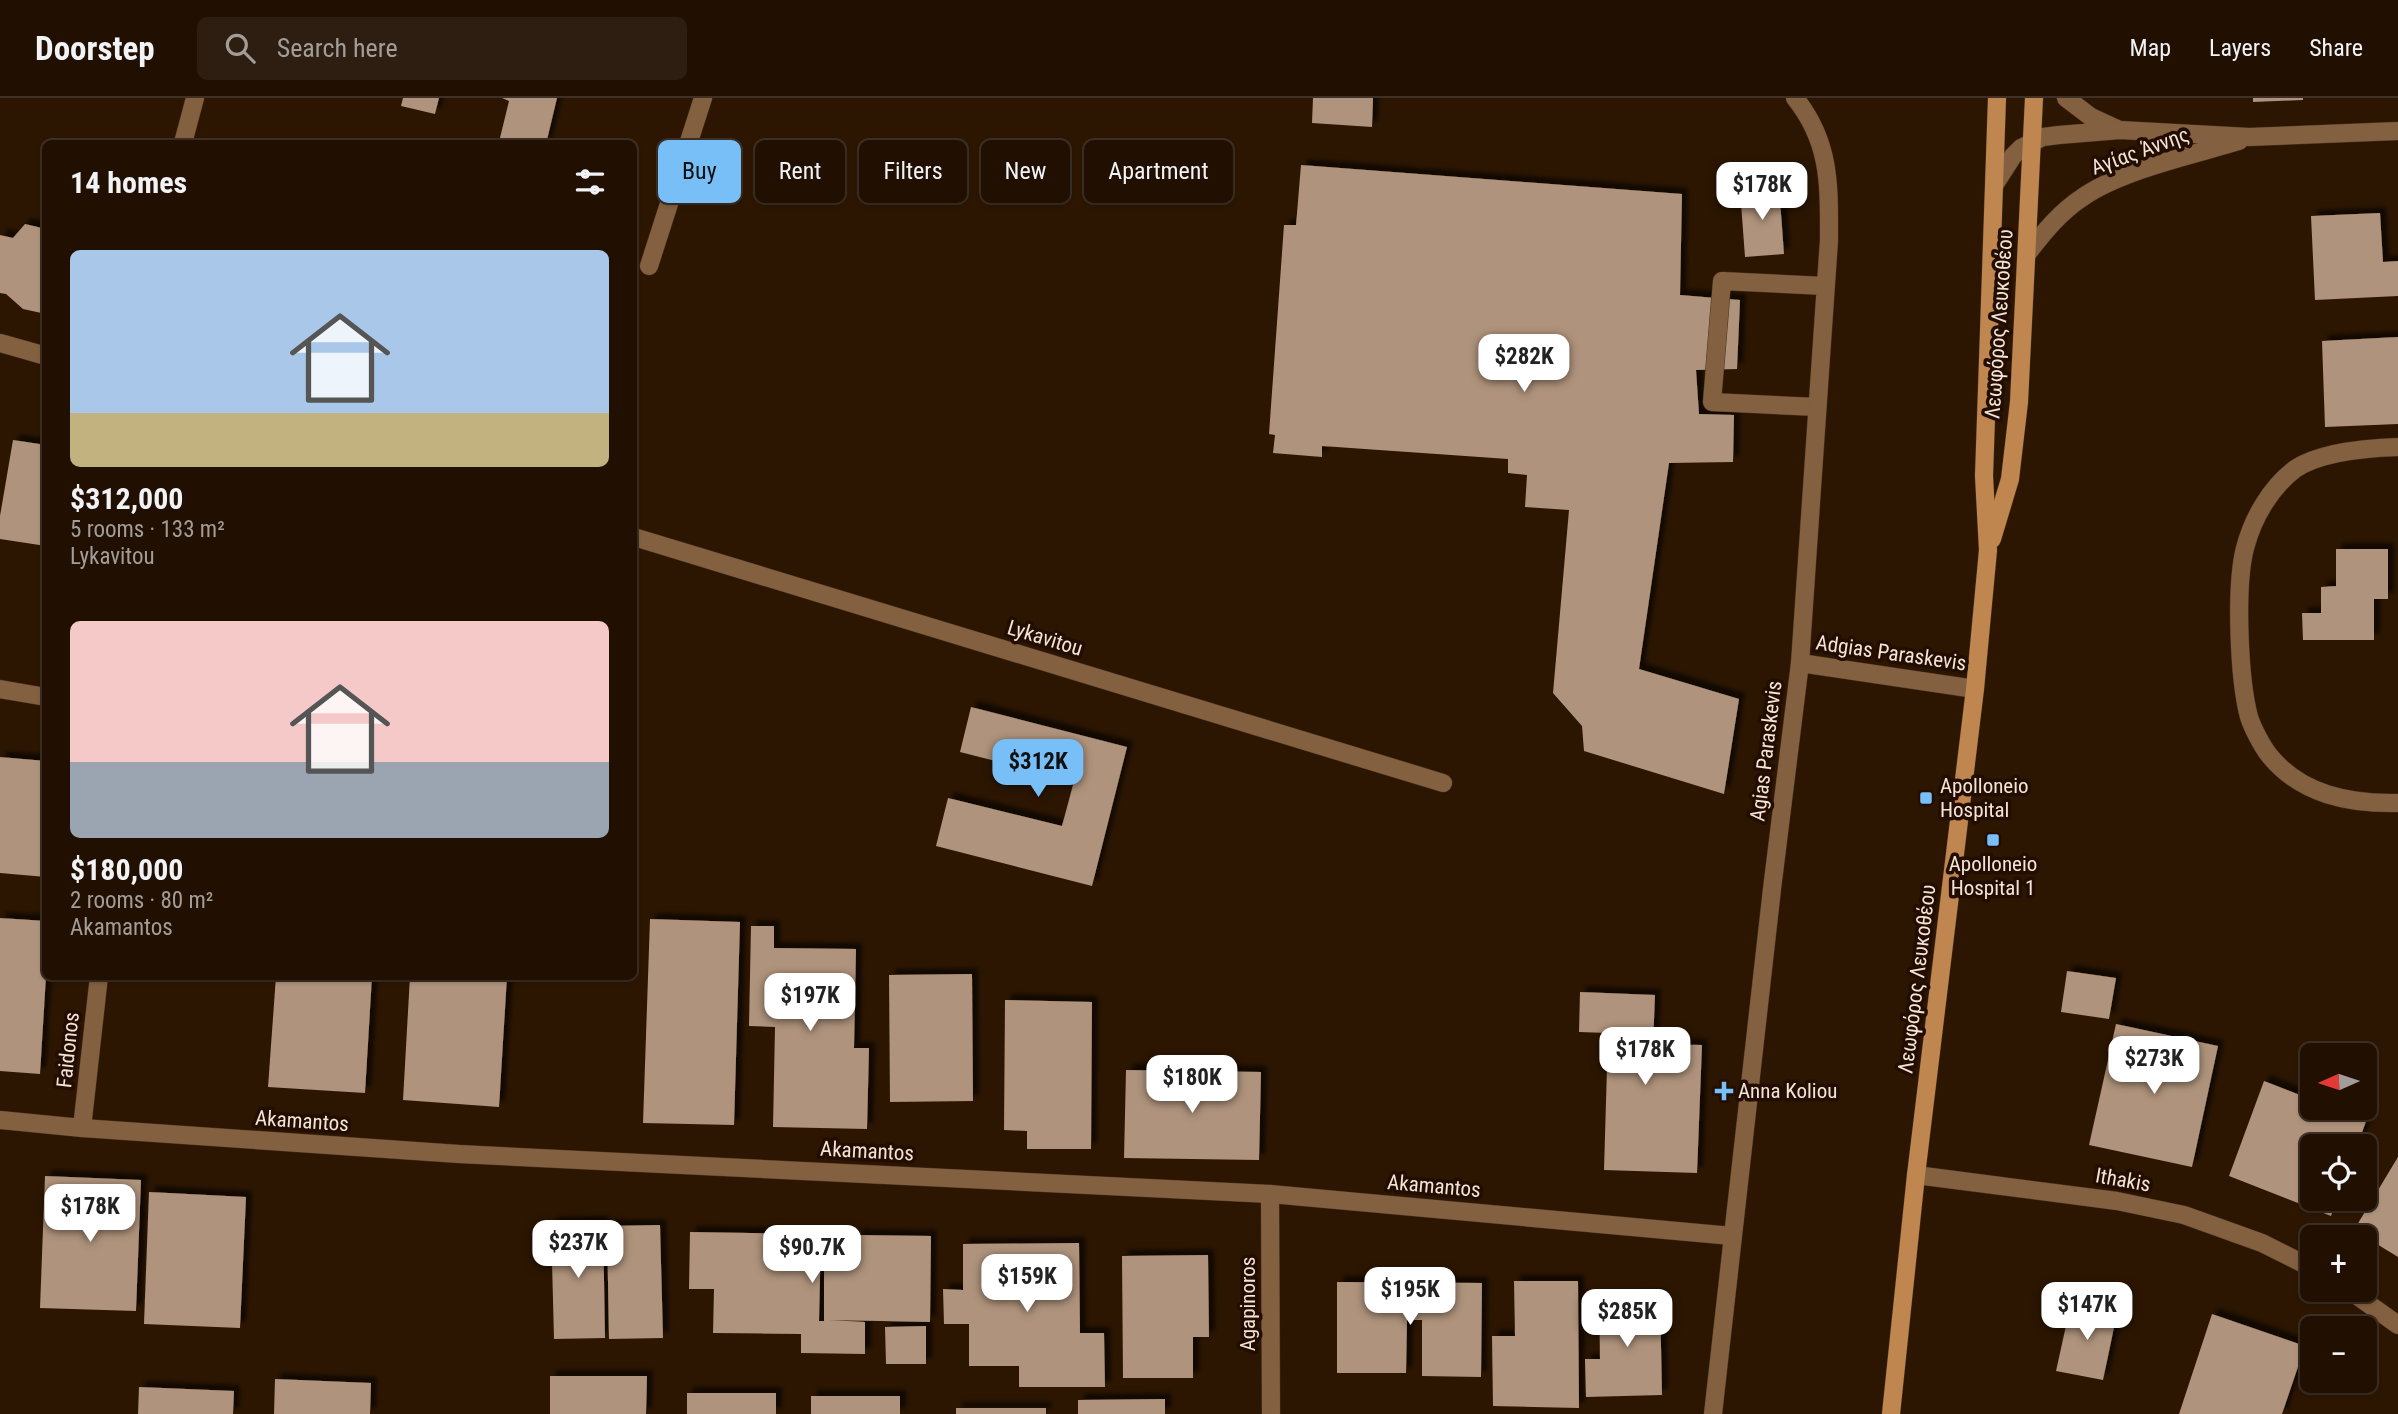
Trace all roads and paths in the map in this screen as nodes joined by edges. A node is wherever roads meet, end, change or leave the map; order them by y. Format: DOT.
graph roads {
  1 [pos="195,98"];
  2 [pos="702,98"];
  3 [pos="1795,98"];
  4 [pos="1997,98"];
  5 [pos="2034,98"];
  6 [pos="2066,98"];
  7 [pos="2120,130"];
  8 [pos="2398,131"];
  9 [pos="2249,138"];
  10 [pos="184,140"];
  11 [pos="2033,141"];
  12 [pos="1995,184"];
  13 [pos="2027,254"];
  14 [pos="649,266"];
  15 [pos="1825,286"];
  16 [pos="0,343"];
  17 [pos="42,355"];
  18 [pos="1818,407"];
  19 [pos="2398,447"];
  20 [pos="637,538"];
  21 [pos="1988,550"];
  22 [pos="1800,663"];
  23 [pos="0,689"];
  24 [pos="1975,689"];
  25 [pos="42,695"];
  26 [pos="1443,783"];
  27 [pos="2398,803"];
  28 [pos="99,980"];
  29 [pos="0,1120"];
  30 [pos="82,1128"];
  31 [pos="1916,1175"];
  32 [pos="1270,1194"];
  33 [pos="1732,1236"];
  34 [pos="2300,1262"];
  35 [pos="2366,1302"];
  36 [pos="2398,1325"];
  37 [pos="1271,1414"];
  38 [pos="1713,1414"];
  39 [pos="1891,1414"];
  1 -- 10 [label="street"];
  2 -- 14 [label="street"];
  3 -- 15 [label="street, Agias Paraskevis"];
  4 -- 12 [label="main road, Λεωφόρος Λευκοθέου"];
  5 -- 11 [label="main road, Λεωφόρος Λευκοθέου"];
  6 -- 7 [label="street, Αγίας Άννης"];
  7 -- 9 [label="street, Αγίας Άννης"];
  7 -- 11 [label="street, Αγίας Άννης"];
  8 -- 9 [label="street, Αγίας Άννης"];
  9 -- 13 [label="street, Αγίας Άννης"];
  11 -- 12 [label="street"];
  11 -- 13 [label="main road, Λεωφόρος Λευκοθέου"];
  12 -- 21 [label="main road, Λεωφόρος Λευκοθέου"];
  13 -- 21 [label="main road, Λεωφόρος Λευκοθέου"];
  15 -- 18 [label="street, Agias Paraskevis"];
  15 -- 18 [label="street"];
  16 -- 17 [label="street"];
  18 -- 22 [label="street, Agias Paraskevis"];
  19 -- 27 [label="street"];
  20 -- 26 [label="street, Lykavitou"];
  21 -- 24 [label="main road, Λεωφόρος Λευκοθέου"];
  22 -- 24 [label="street, Adgias Paraskevis"];
  22 -- 33 [label="street, Agias Paraskevis"];
  23 -- 25 [label="street"];
  24 -- 31 [label="main road, Λεωφόρος Λευκοθέου"];
  28 -- 30 [label="street, Faidonos"];
  29 -- 30 [label="street, Akamantos"];
  30 -- 32 [label="street, Akamantos"];
  31 -- 34 [label="street, Ithakis"];
  31 -- 39 [label="main road, Λεωφόρος Λευκοθέου"];
  32 -- 33 [label="street, Akamantos"];
  32 -- 37 [label="street, Agapinoros"];
  33 -- 38 [label="street, Agias Paraskevis"];
  35 -- 36 [label="street"];
}
